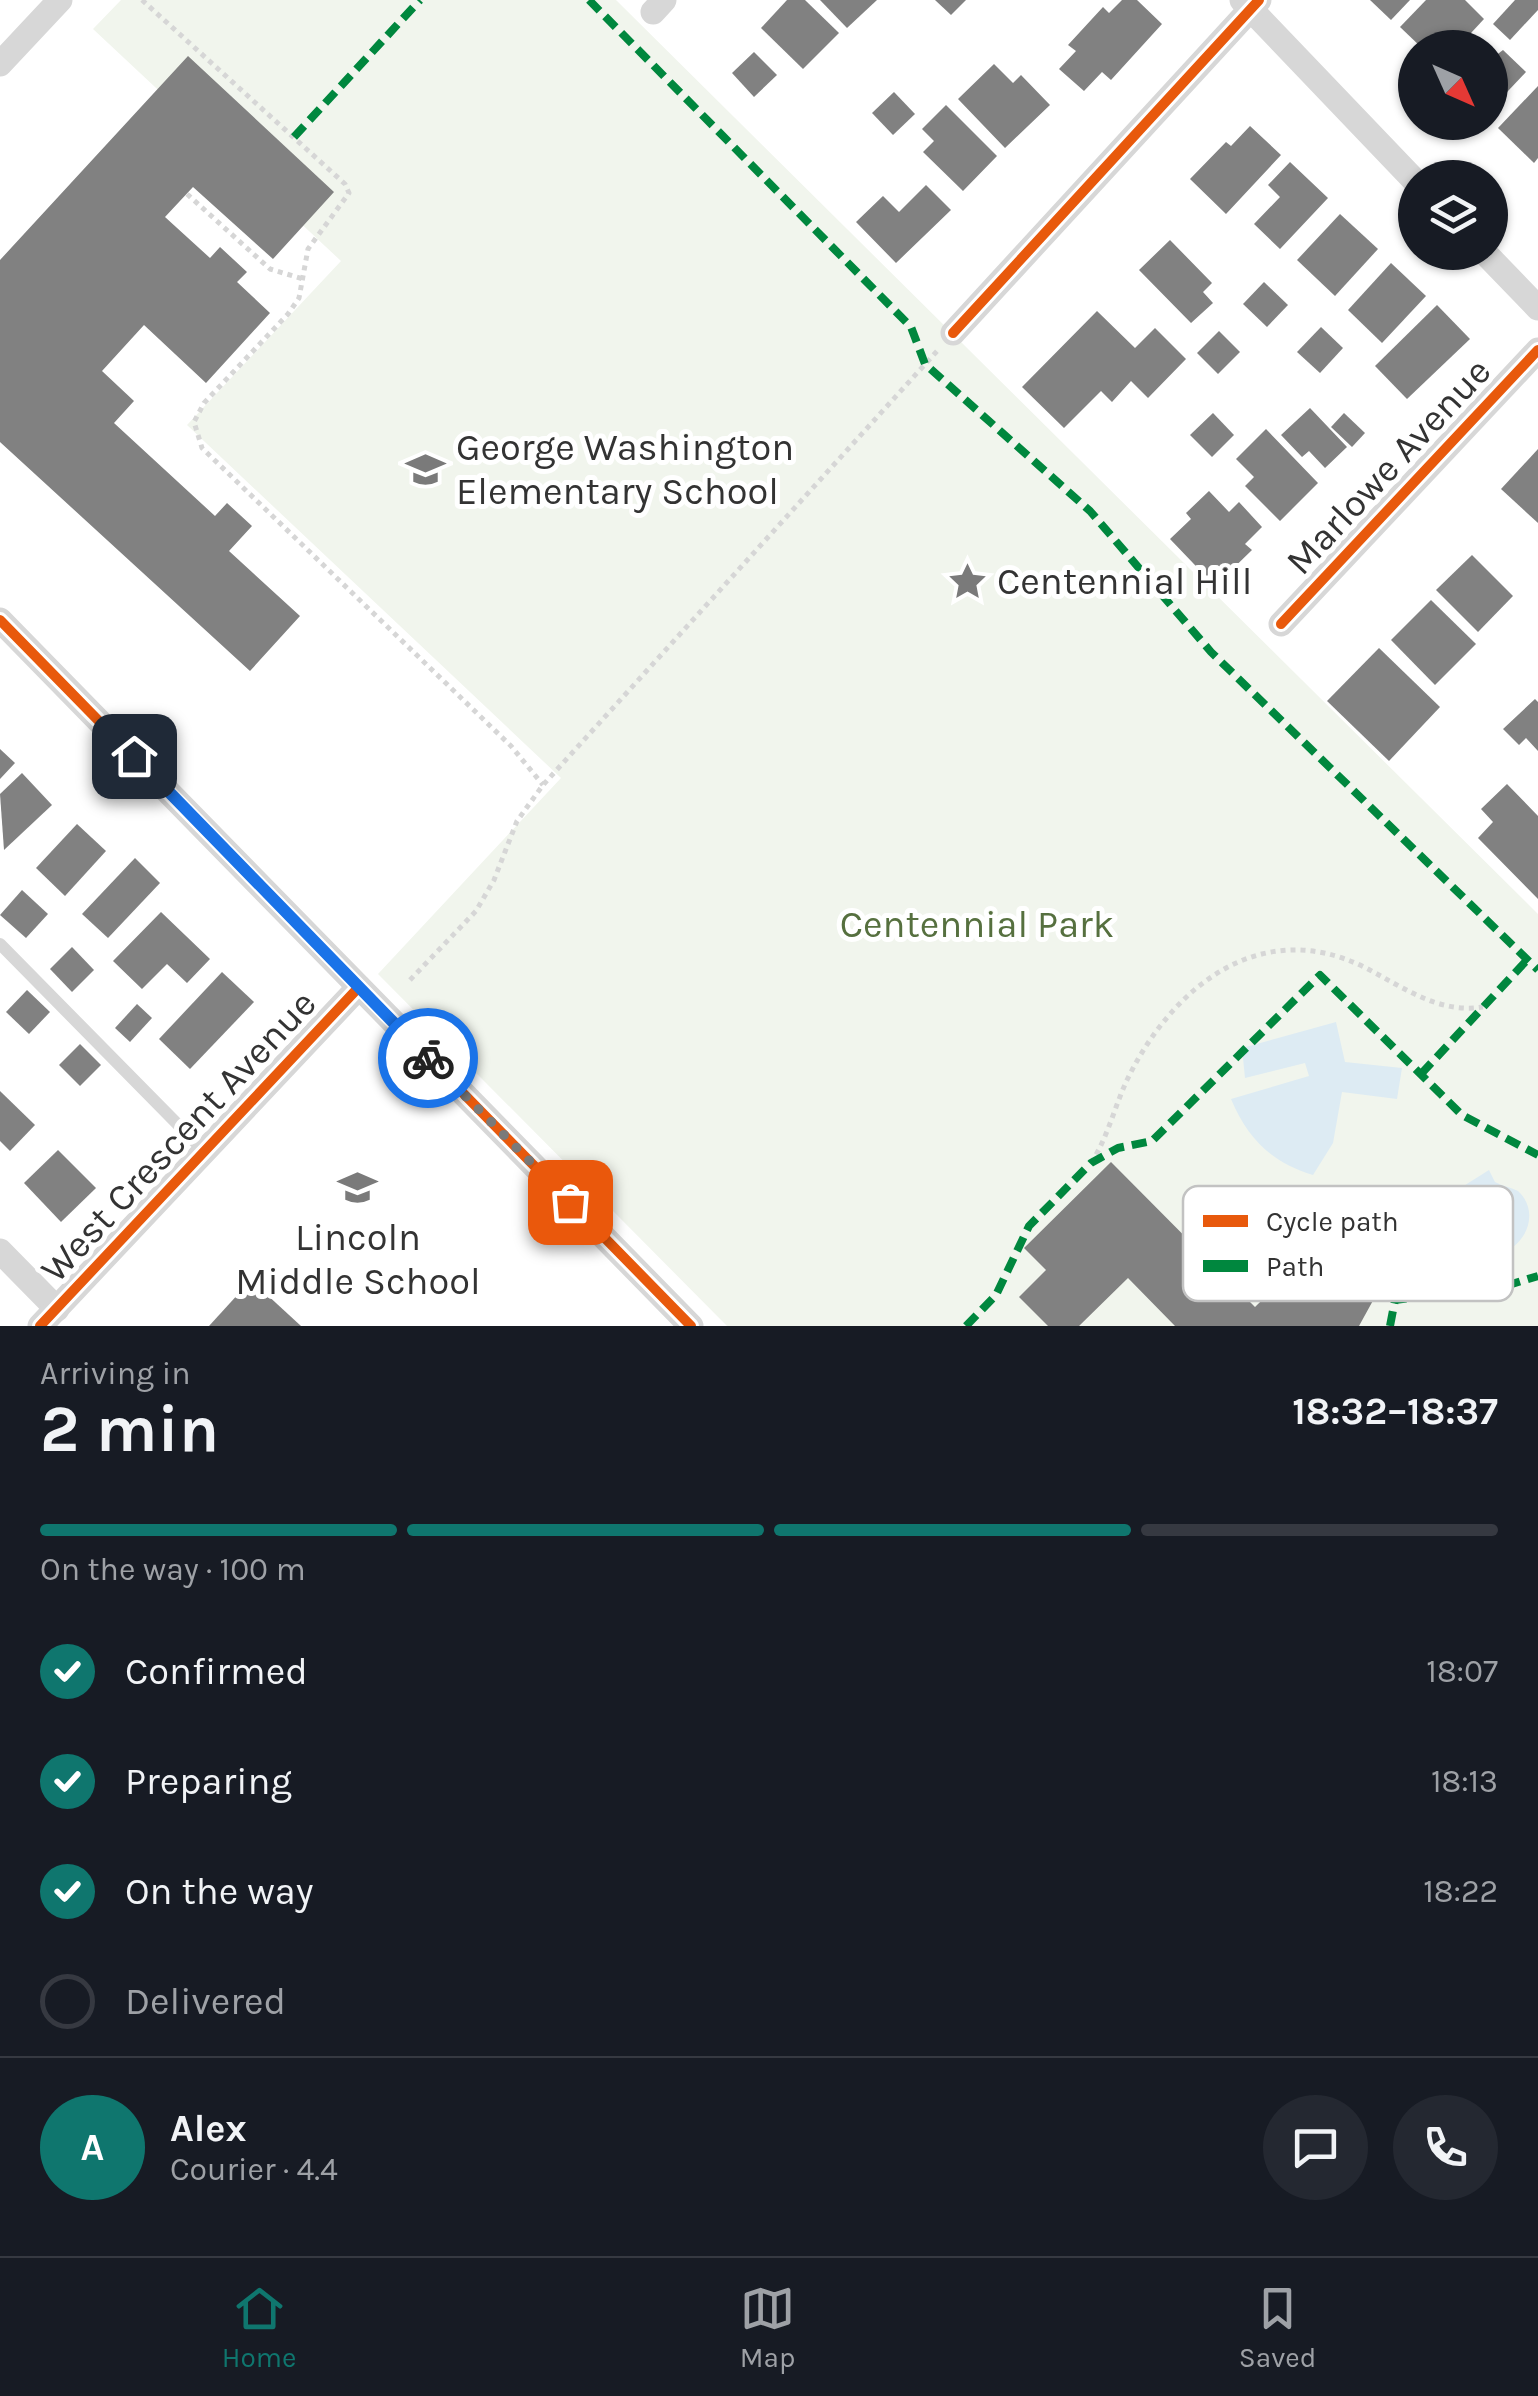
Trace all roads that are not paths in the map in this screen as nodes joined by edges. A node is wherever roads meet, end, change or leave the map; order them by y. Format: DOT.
graph roads {
  1 [pos="1250,4"];
  2 [pos="43,6"];
  3 [pos="0,64"];
  4 [pos="1398,163"];
  5 [pos="1501,270"];
  6 [pos="1538,308"];
  7 [pos="953,333"];
  8 [pos="1538,350"];
  9 [pos="0,620"];
  10 [pos="1282,624"];
  11 [pos="0,944"];
  12 [pos="359,987"];
  13 [pos="204,1152"];
  14 [pos="0,1251"];
  15 [pos="48,1317"];
  16 [pos="691,1326"];
  1 -- 4 [label="street"];
  1 -- 7 [label="street"];
  2 -- 3 [label="street"];
  5 -- 6 [label="street"];
  8 -- 10 [label="street, Marlowe Avenue"];
  9 -- 12 [label="street"];
  11 -- 13 [label="lane"];
  12 -- 13 [label="street, West Crescent Avenue"];
  12 -- 16 [label="street"];
  13 -- 15 [label="street, West Crescent Avenue"];
  14 -- 15 [label="street"];
}
